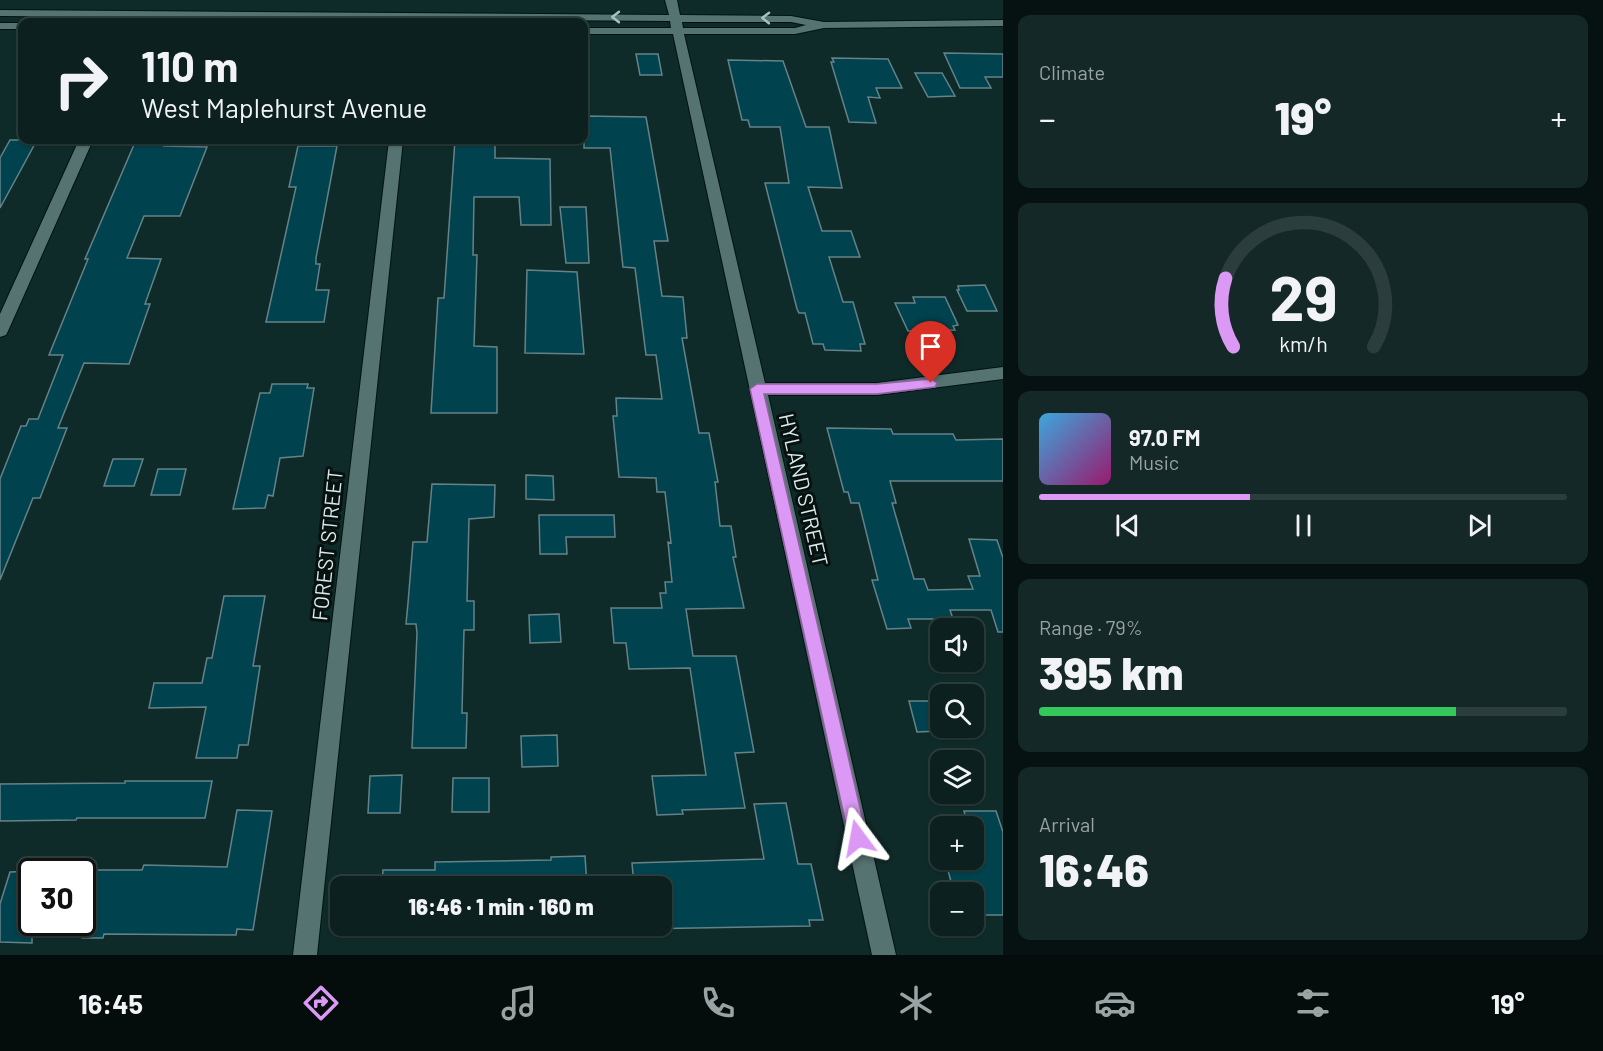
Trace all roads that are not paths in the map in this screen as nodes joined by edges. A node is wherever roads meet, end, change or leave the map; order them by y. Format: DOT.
graph roads {
  1 [pos="149,0"];
  2 [pos="0,13"];
  3 [pos="411,15"];
  4 [pos="674,16"];
  5 [pos="141,18"];
  6 [pos="1003,23"];
  7 [pos="0,26"];
  8 [pos="18,26"];
  9 [pos="588,30"];
  10 [pos="84,144"];
  11 [pos="396,144"];
  12 [pos="0,330"];
  13 [pos="1003,373"];
  14 [pos="757,389"];
  15 [pos="305,955"];
  16 [pos="884,955"];
  1 -- 5 [label="street"];
  2 -- 5 [label="street"];
  4 -- 3 [label="street, one-way"];
  3 -- 5 [label="street"];
  4 -- 6 [label="street"];
  4 -- 9 [label="street"];
  4 -- 14 [label="street, HYLAND STREET"];
  7 -- 8 [label="street"];
  10 -- 12 [label="street"];
  11 -- 15 [label="street, FOREST STREET"];
  13 -- 14 [label="street"];
  14 -- 16 [label="street, HYLAND STREET"];
}
